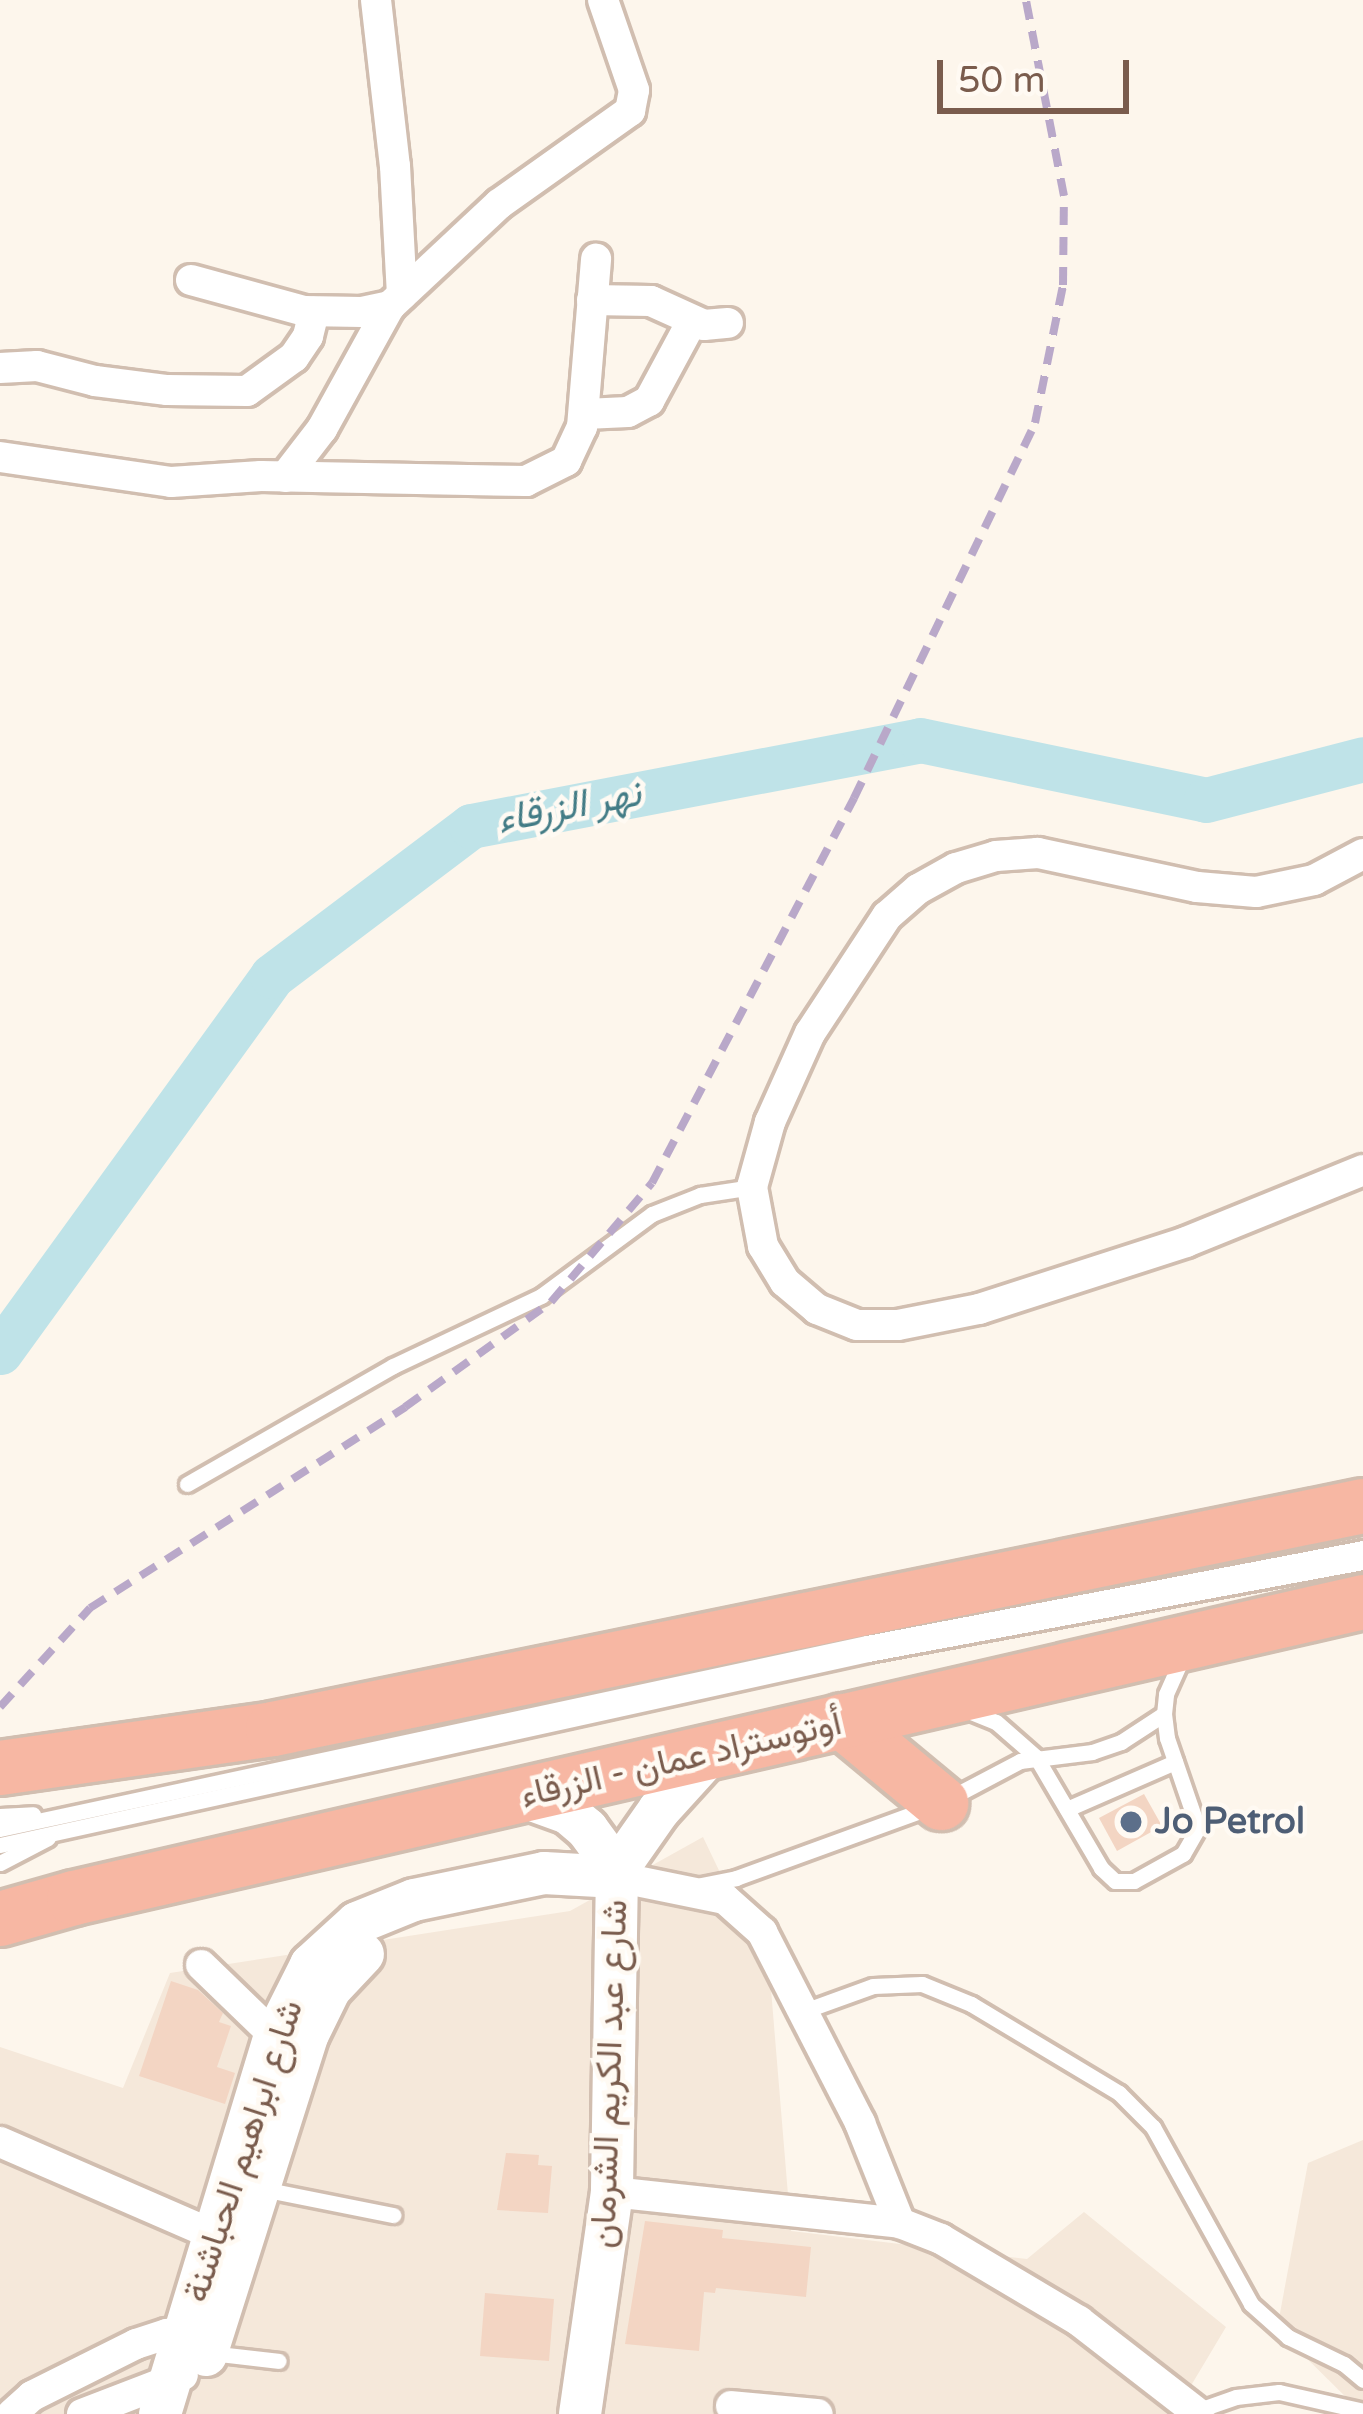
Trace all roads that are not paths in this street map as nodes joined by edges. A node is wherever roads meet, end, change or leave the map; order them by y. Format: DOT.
graph roads {
  1 [pos="376,0"];
  2 [pos="603,0"];
  3 [pos="596,259"];
  4 [pos="190,280"];
  5 [pos="592,300"];
  6 [pos="396,301"];
  7 [pos="314,311"];
  8 [pos="692,321"];
  9 [pos="728,322"];
  10 [pos="0,368"];
  11 [pos="585,414"];
  12 [pos="0,457"];
  13 [pos="285,477"];
  14 [pos="1363,854"];
  15 [pos="1363,1170"];
  16 [pos="752,1187"];
  17 [pos="187,1484"];
  18 [pos="1363,1506"];
  19 [pos="1363,1549"];
  20 [pos="1363,1562"];
  21 [pos="1363,1602"];
  22 [pos="1192,1640"];
  23 [pos="941,1700"];
  24 [pos="1164,1714"];
  25 [pos="842,1721"];
  26 [pos="709,1755"];
  27 [pos="1036,1757"];
  28 [pos="1175,1762"];
  29 [pos="0,1768"];
  30 [pos="521,1796"];
  31 [pos="941,1803"];
  32 [pos="1067,1809"];
  33 [pos="0,1816"];
  34 [pos="63,1822"];
  35 [pos="0,1829"];
  36 [pos="0,1845"];
  37 [pos="0,1863"];
  38 [pos="605,1874"];
  39 [pos="686,1887"];
  40 [pos="2,1920"];
  41 [pos="201,1965"];
  42 [pos="804,2011"];
  43 [pos="287,2048"];
  44 [pos="0,2143"];
  45 [pos="260,2188"];
  46 [pos="612,2192"];
  47 [pos="393,2215"];
  48 [pos="900,2223"];
  49 [pos="212,2234"];
  50 [pos="279,2361"];
  51 [pos="189,2371"];
  52 [pos="1363,2380"];
  53 [pos="0,2406"];
  54 [pos="731,2406"];
  55 [pos="1363,2411"];
  56 [pos="1197,2413"];
  57 [pos="8,2414"];
  58 [pos="82,2414"];
  59 [pos="580,2414"];
  60 [pos="818,2414"];
  1 -- 6 [label="street"];
  2 -- 6 [label="street"];
  3 -- 5 [label="street"];
  4 -- 7 [label="street"];
  5 -- 8 [label="street"];
  5 -- 11 [label="street"];
  6 -- 7 [label="street"];
  6 -- 13 [label="street"];
  7 -- 10 [label="street"];
  8 -- 9 [label="street"];
  8 -- 11 [label="street"];
  11 -- 13 [label="street"];
  12 -- 13 [label="street"];
  14 -- 16 [label="street"];
  15 -- 16 [label="street"];
  16 -- 17 [label="lane"];
  18 -- 29 [label="highway"];
  19 -- 34 [label="lane"];
  20 -- 34 [label="lane"];
  21 -- 22 [label="highway, أوتوستراد عمان - الزرقاء"];
  22 -- 23 [label="highway, أوتوستراد عمان - الزرقاء"];
  22 -- 24 [label="lane"];
  23 -- 25 [label="highway, أوتوستراد عمان - الزرقاء"];
  23 -- 27 [label="lane"];
  24 -- 27 [label="lane"];
  24 -- 28 [label="lane"];
  25 -- 26 [label="highway, أوتوستراد عمان - الزرقاء"];
  25 -- 31 [label="highway"];
  26 -- 30 [label="highway, أوتوستراد عمان - الزرقاء"];
  26 -- 38 [label="street, شارع ابراهيم الحباشنة"];
  27 -- 31 [label="lane"];
  27 -- 32 [label="lane"];
  28 -- 32 [label="lane"];
  28 -- 32 [label="lane"];
  30 -- 38 [label="street"];
  30 -- 40 [label="highway, أوتوستراد عمان - الزرقاء"];
  31 -- 39 [label="lane"];
  33 -- 34 [label="lane"];
  34 -- 35 [label="lane"];
  34 -- 36 [label="lane"];
  34 -- 37 [label="lane"];
  38 -- 39 [label="street"];
  38 -- 43 [label="street, شارع ابراهيم الحباشنة"];
  38 -- 46 [label="street, شارع عبد الكريم الشرمان"];
  39 -- 42 [label="street"];
  41 -- 43 [label="street"];
  42 -- 48 [label="street"];
  42 -- 52 [label="lane"];
  43 -- 45 [label="street, شارع ابراهيم الحباشنة"];
  43 -- 49 [label="street, شارع ابراهيم الحباشنة"];
  44 -- 49 [label="street"];
  45 -- 47 [label="lane"];
  45 -- 51 [label="street, شارع ابراهيم الحباشنة"];
  46 -- 48 [label="street"];
  46 -- 59 [label="street, شارع عبد الكريم الشرمان"];
  48 -- 56 [label="street"];
  49 -- 51 [label="street, شارع ابراهيم الحباشنة"];
  50 -- 51 [label="lane"];
  51 -- 57 [label="street"];
  51 -- 58 [label="street"];
  53 -- 57 [label="lane"];
  54 -- 60 [label="street"];
  55 -- 56 [label="lane"];
}
